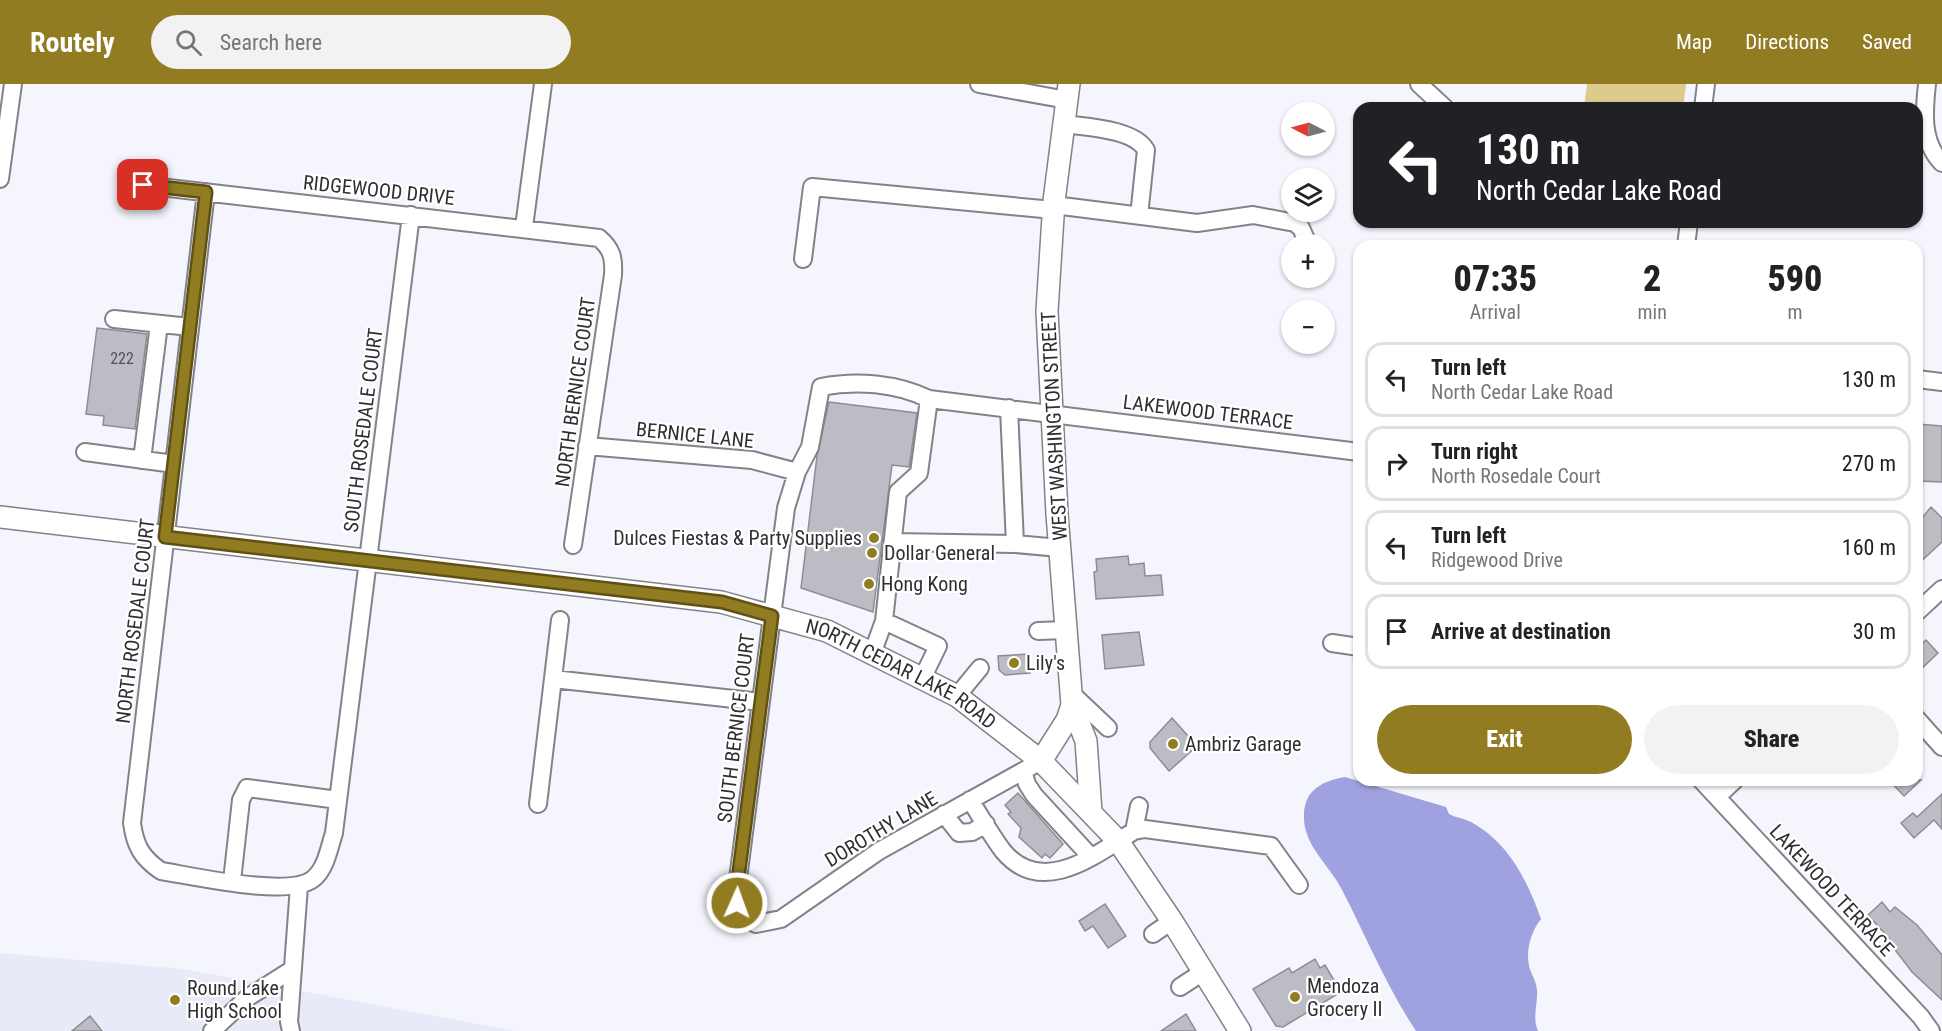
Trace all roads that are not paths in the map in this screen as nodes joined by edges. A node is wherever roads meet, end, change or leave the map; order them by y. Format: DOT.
graph roads {
  1 [pos="13,84"];
  2 [pos="543,84"];
  3 [pos="979,84"];
  4 [pos="1419,84"];
  5 [pos="1706,84"];
  6 [pos="1927,84"];
  7 [pos="1068,92"];
  8 [pos="1438,102"];
  9 [pos="1704,102"];
  10 [pos="1064,123"];
  11 [pos="1942,163"];
  12 [pos="0,179"];
  13 [pos="143,185"];
  14 [pos="206,192"];
  15 [pos="1054,208"];
  16 [pos="411,215"];
  17 [pos="1139,216"];
  18 [pos="524,227"];
  19 [pos="1304,234"];
  20 [pos="608,246"];
  21 [pos="803,259"];
  22 [pos="114,319"];
  23 [pos="159,324"];
  24 [pos="190,327"];
  25 [pos="1923,380"];
  26 [pos="1942,382"];
  27 [pos="929,399"];
  28 [pos="1009,408"];
  29 [pos="1052,412"];
  30 [pos="587,446"];
  31 [pos="1353,451"];
  32 [pos="85,452"];
  33 [pos="142,460"];
  34 [pos="174,464"];
  35 [pos="796,472"];
  36 [pos="0,517"];
  37 [pos="165,537"];
  38 [pos="893,542"];
  39 [pos="1015,544"];
  40 [pos="573,545"];
  41 [pos="1060,548"];
  42 [pos="368,561"];
  43 [pos="1942,589"];
  44 [pos="1923,606"];
  45 [pos="772,616"];
  46 [pos="560,621"];
  47 [pos="884,621"];
  48 [pos="1066,630"];
  49 [pos="1038,631"];
  50 [pos="1332,643"];
  51 [pos="1353,646"];
  52 [pos="872,654"];
  53 [pos="980,668"];
  54 [pos="554,679"];
  55 [pos="922,679"];
  56 [pos="957,696"];
  57 [pos="1072,699"];
  58 [pos="761,702"];
  59 [pos="1923,726"];
  60 [pos="1108,728"];
  61 [pos="1942,747"];
  62 [pos="1032,766"];
  63 [pos="1707,786"];
  64 [pos="1729,786"];
  65 [pos="1717,797"];
  66 [pos="338,800"];
  67 [pos="970,800"];
  68 [pos="538,804"];
  69 [pos="1138,806"];
  70 [pos="1091,812"];
  71 [pos="944,814"];
  72 [pos="986,824"];
  73 [pos="1126,836"];
  74 [pos="1091,857"];
  75 [pos="232,882"];
  76 [pos="1299,885"];
  77 [pos="299,886"];
  78 [pos="743,917"];
  79 [pos="1172,921"];
  80 [pos="1154,934"];
  81 [pos="293,969"];
  82 [pos="1203,972"];
  83 [pos="1180,987"];
  84 [pos="212,1031"];
  85 [pos="291,1031"];
  86 [pos="1240,1031"];
  87 [pos="1931,1031"];
  1 -- 12 [label="street"];
  2 -- 18 [label="street"];
  3 -- 7 [label="street"];
  4 -- 8 [label="street"];
  5 -- 9 [label="street"];
  6 -- 11 [label="street"];
  7 -- 10 [label="main road, WEST WASHINGTON STREET"];
  10 -- 15 [label="main road, WEST WASHINGTON STREET"];
  10 -- 17 [label="street"];
  13 -- 14 [label="street, RIDGEWOOD DRIVE"];
  14 -- 16 [label="street, RIDGEWOOD DRIVE"];
  14 -- 24 [label="street, NORTH ROSEDALE COURT"];
  15 -- 17 [label="street"];
  15 -- 21 [label="street"];
  15 -- 29 [label="main road, WEST WASHINGTON STREET"];
  16 -- 18 [label="street, RIDGEWOOD DRIVE"];
  16 -- 42 [label="street, SOUTH ROSEDALE COURT"];
  17 -- 19 [label="street"];
  18 -- 20 [label="street, RIDGEWOOD DRIVE"];
  20 -- 30 [label="street, NORTH BERNICE COURT"];
  22 -- 23 [label="street"];
  23 -- 24 [label="street"];
  23 -- 33 [label="street"];
  24 -- 34 [label="street, NORTH ROSEDALE COURT"];
  25 -- 26 [label="street"];
  27 -- 28 [label="street, LAKEWOOD TERRACE"];
  27 -- 35 [label="street, SOUTH BERNICE COURT"];
  27 -- 38 [label="street"];
  28 -- 29 [label="street, LAKEWOOD TERRACE"];
  28 -- 39 [label="street"];
  29 -- 31 [label="street, LAKEWOOD TERRACE"];
  29 -- 41 [label="main road, WEST WASHINGTON STREET"];
  30 -- 35 [label="street, BERNICE LANE"];
  30 -- 40 [label="street, NORTH BERNICE COURT"];
  32 -- 33 [label="street"];
  33 -- 34 [label="street"];
  34 -- 37 [label="street, NORTH ROSEDALE COURT"];
  35 -- 45 [label="street, SOUTH BERNICE COURT"];
  36 -- 37 [label="main road, NORTH CEDAR LAKE ROAD"];
  37 -- 42 [label="main road, NORTH CEDAR LAKE ROAD"];
  37 -- 75 [label="street, NORTH ROSEDALE COURT"];
  38 -- 39 [label="street"];
  38 -- 47 [label="street"];
  39 -- 41 [label="street"];
  41 -- 48 [label="main road, WEST WASHINGTON STREET"];
  42 -- 45 [label="main road, NORTH CEDAR LAKE ROAD"];
  42 -- 66 [label="street, SOUTH ROSEDALE COURT"];
  43 -- 44 [label="street"];
  45 -- 52 [label="main road, NORTH CEDAR LAKE ROAD"];
  45 -- 58 [label="street, SOUTH BERNICE COURT"];
  46 -- 54 [label="street"];
  47 -- 52 [label="street"];
  47 -- 55 [label="street"];
  48 -- 49 [label="street"];
  48 -- 57 [label="main road, WEST WASHINGTON STREET"];
  50 -- 51 [label="street"];
  52 -- 55 [label="main road, NORTH CEDAR LAKE ROAD"];
  53 -- 56 [label="street"];
  54 -- 58 [label="street"];
  54 -- 68 [label="street"];
  55 -- 56 [label="main road, NORTH CEDAR LAKE ROAD"];
  56 -- 62 [label="main road, NORTH CEDAR LAKE ROAD"];
  57 -- 60 [label="street"];
  57 -- 62 [label="main road, WEST WASHINGTON STREET"];
  57 -- 70 [label="main road"];
  58 -- 78 [label="street, SOUTH BERNICE COURT"];
  59 -- 61 [label="street"];
  62 -- 67 [label="street, DOROTHY LANE"];
  62 -- 70 [label="main road, NORTH CEDAR LAKE ROAD"];
  62 -- 74 [label="street"];
  63 -- 65 [label="street, LAKEWOOD TERRACE"];
  64 -- 65 [label="street"];
  65 -- 87 [label="street, LAKEWOOD TERRACE"];
  66 -- 75 [label="street"];
  66 -- 77 [label="street, SOUTH ROSEDALE COURT"];
  67 -- 71 [label="street, DOROTHY LANE"];
  67 -- 72 [label="street"];
  69 -- 73 [label="street"];
  70 -- 73 [label="main road, NORTH CEDAR LAKE ROAD"];
  71 -- 72 [label="street"];
  71 -- 78 [label="street, DOROTHY LANE"];
  72 -- 74 [label="street"];
  73 -- 74 [label="street"];
  73 -- 76 [label="street"];
  73 -- 79 [label="main road, NORTH CEDAR LAKE ROAD"];
  75 -- 77 [label="street, NORTH ROSEDALE COURT"];
  77 -- 81 [label="street"];
  79 -- 80 [label="street"];
  79 -- 82 [label="main road, NORTH CEDAR LAKE ROAD"];
  81 -- 84 [label="street"];
  81 -- 85 [label="street"];
  82 -- 83 [label="street"];
  82 -- 86 [label="main road, NORTH CEDAR LAKE ROAD"];
}
